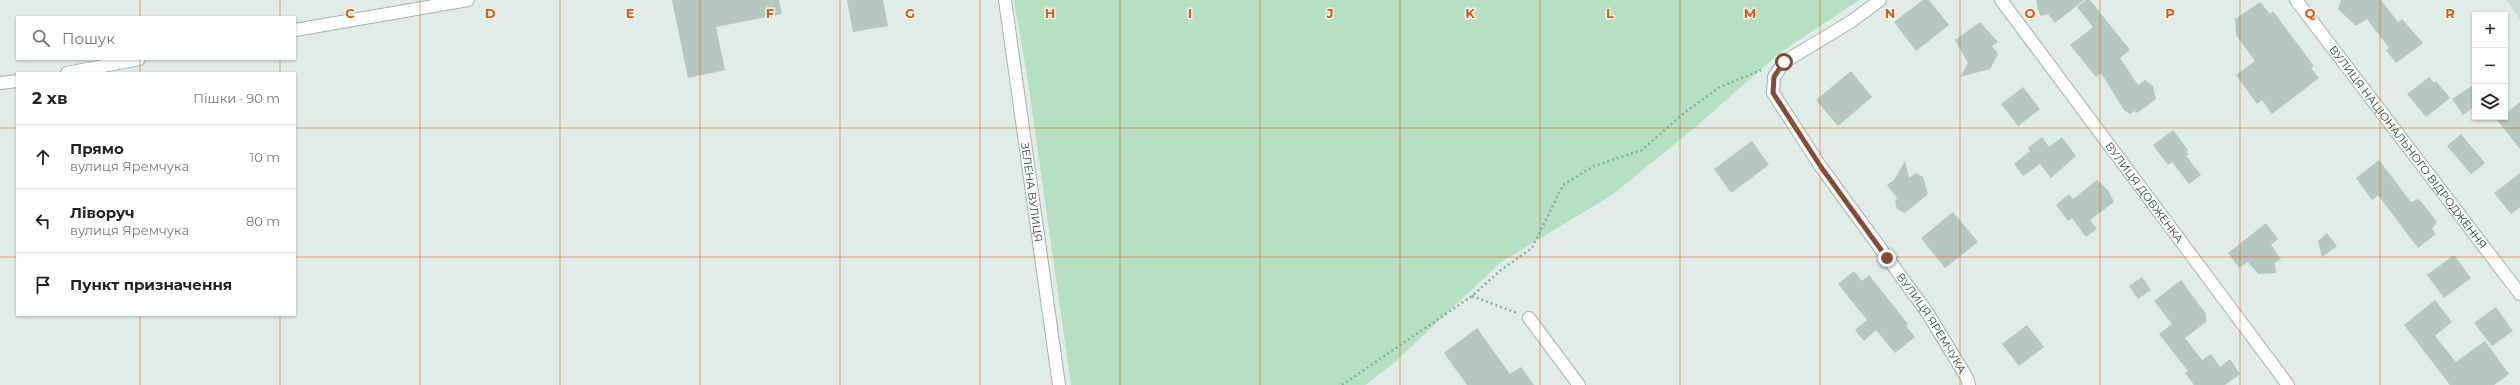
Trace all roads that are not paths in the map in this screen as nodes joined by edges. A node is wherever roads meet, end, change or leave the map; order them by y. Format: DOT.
graph roads {
  1 [pos="468,0"];
  2 [pos="1005,0"];
  3 [pos="1880,0"];
  4 [pos="2000,0"];
  5 [pos="2296,0"];
  6 [pos="296,30"];
  7 [pos="134,60"];
  8 [pos="72,72"];
  9 [pos="16,81"];
  10 [pos="0,82"];
  11 [pos="2520,294"];
  12 [pos="1528,318"];
  13 [pos="1059,385"];
  14 [pos="1578,385"];
  15 [pos="1969,385"];
  16 [pos="2288,385"];
  1 -- 6 [label="street"];
  2 -- 13 [label="street, ЗЕЛЕНА ВУЛИЦЯ"];
  3 -- 15 [label="street, ВУЛИЦЯ ЯРЕМЧУКА"];
  4 -- 16 [label="street, ВУЛИЦЯ ДОВЖЕНКА"];
  5 -- 11 [label="street, ВУЛИЦЯ НАЦІОНАЛЬНОГО ВІДРОДЖЕННЯ"];
  7 -- 8 [label="street"];
  9 -- 10 [label="street"];
  12 -- 14 [label="street"];
}
